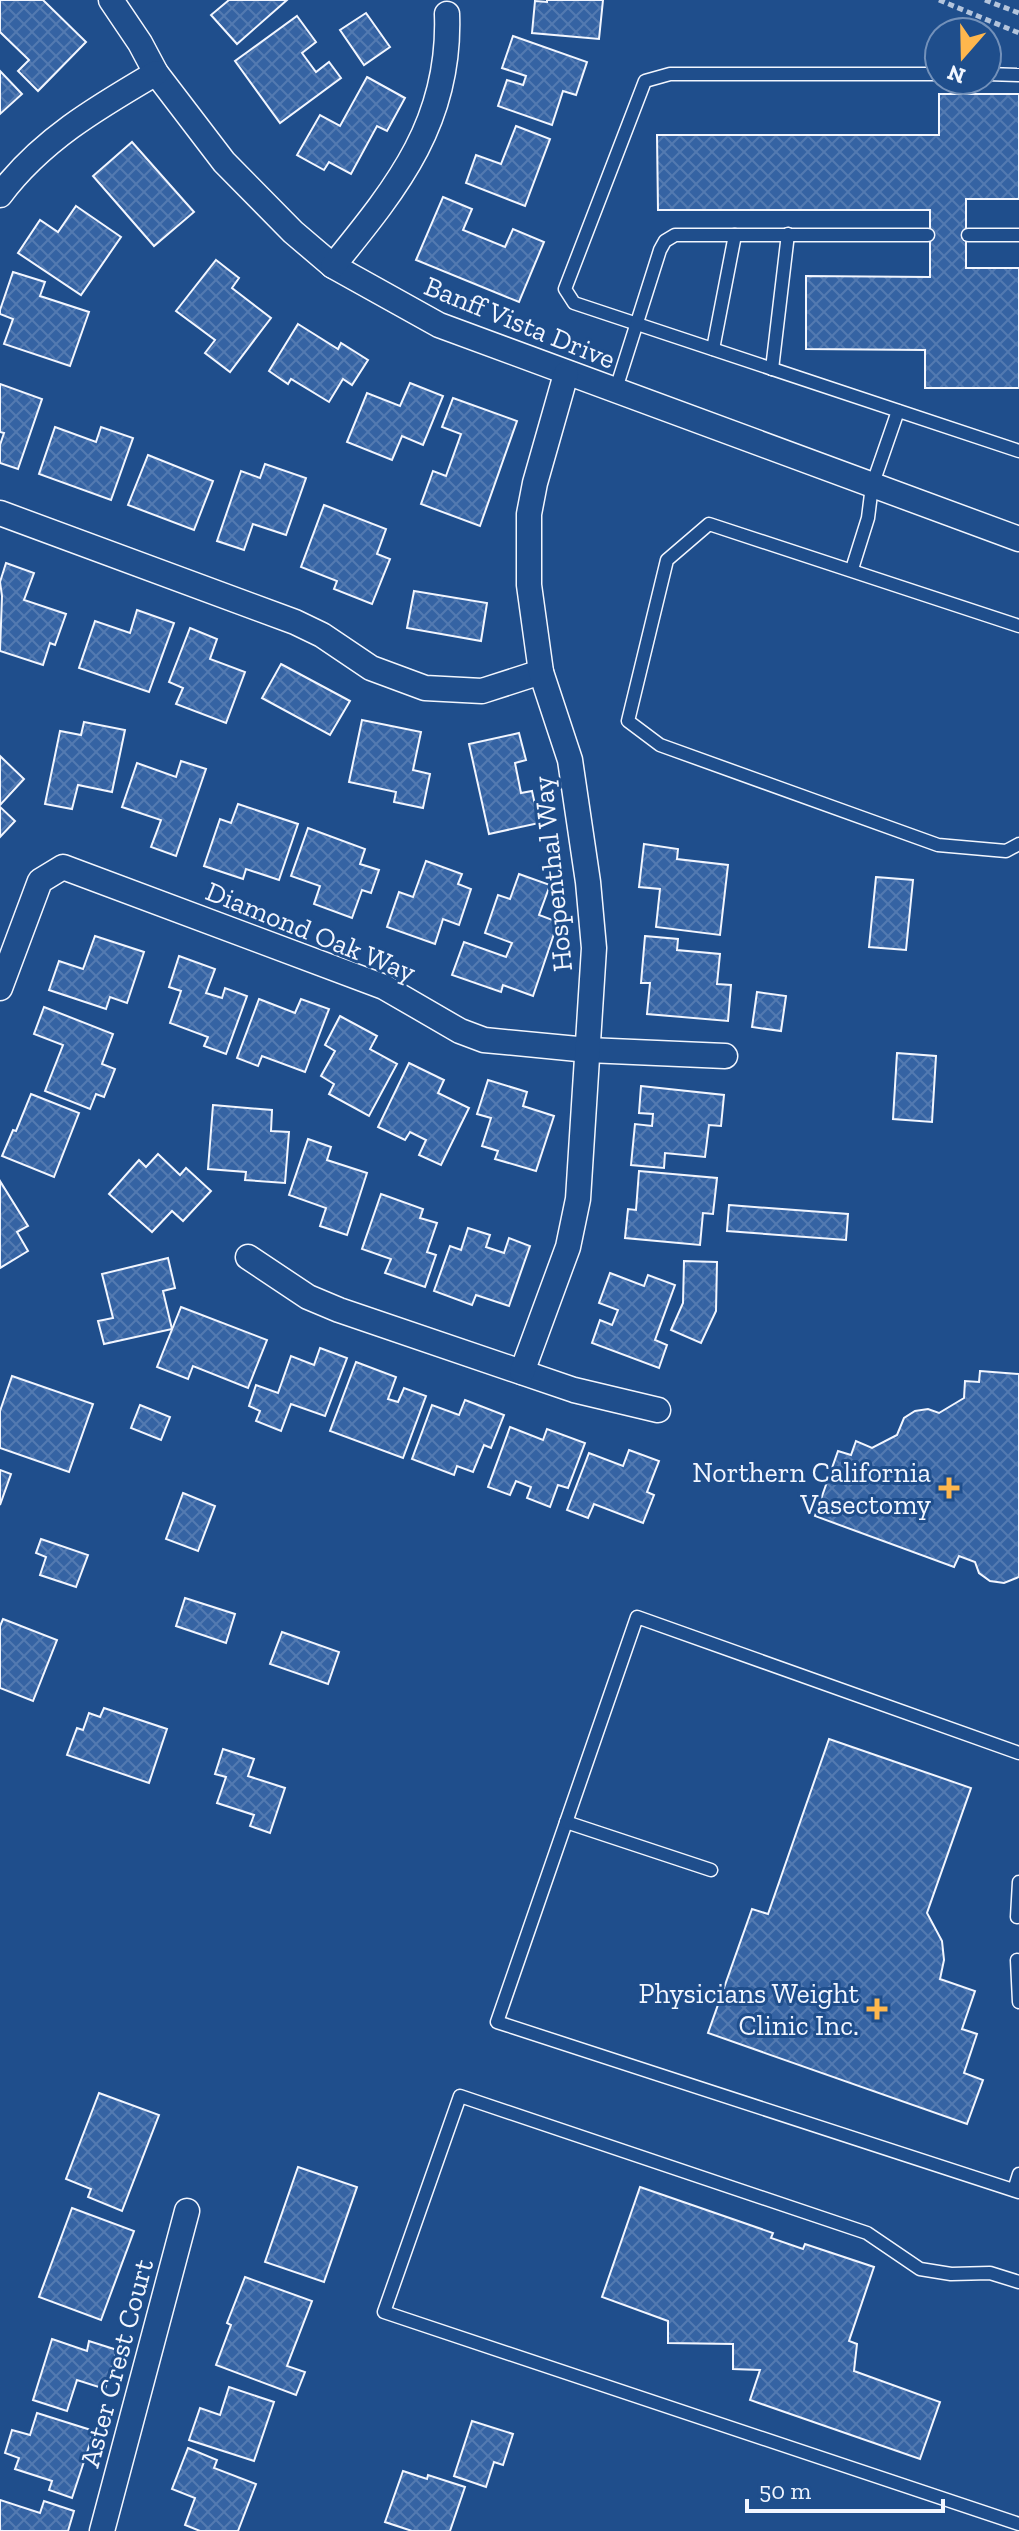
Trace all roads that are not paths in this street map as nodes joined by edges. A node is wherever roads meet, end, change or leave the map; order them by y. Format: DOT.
graph roads {
  1 [pos="111,0"];
  2 [pos="447,14"];
  3 [pos="156,73"];
  4 [pos="923,74"];
  5 [pos="0,195"];
  6 [pos="788,234"];
  7 [pos="735,235"];
  8 [pos="928,235"];
  9 [pos="968,235"];
  10 [pos="1019,235"];
  11 [pos="333,266"];
  12 [pos="637,324"];
  13 [pos="713,349"];
  14 [pos="772,369"];
  15 [pos="566,374"];
  16 [pos="615,392"];
  17 [pos="898,411"];
  18 [pos="1019,451"];
  19 [pos="872,486"];
  20 [pos="0,513"];
  21 [pos="1019,539"];
  22 [pos="852,569"];
  23 [pos="1019,626"];
  24 [pos="541,672"];
  25 [pos="1019,844"];
  26 [pos="0,988"];
  27 [pos="588,1050"];
  28 [pos="725,1056"];
  29 [pos="248,1257"];
  30 [pos="522,1372"];
  31 [pos="658,1410"];
  32 [pos="1019,1753"];
  33 [pos="566,1822"];
  34 [pos="711,1870"];
  35 [pos="1019,1882"];
  36 [pos="1017,1917"];
  37 [pos="1017,1960"];
  38 [pos="1019,2002"];
  39 [pos="1019,2174"];
  40 [pos="1016,2191"];
  41 [pos="187,2211"];
  42 [pos="1019,2282"];
  43 [pos="1019,2524"];
  44 [pos="102,2531"];
  1 -- 3 [label="street, Banff Vista Drive"];
  2 -- 11 [label="street"];
  3 -- 5 [label="street"];
  3 -- 11 [label="street, Banff Vista Drive"];
  4 -- 12 [label="lane"];
  6 -- 7 [label="lane"];
  6 -- 8 [label="lane"];
  6 -- 14 [label="lane"];
  7 -- 12 [label="lane"];
  7 -- 13 [label="lane"];
  9 -- 10 [label="lane"];
  11 -- 15 [label="street, Banff Vista Drive"];
  12 -- 13 [label="lane"];
  12 -- 16 [label="lane"];
  13 -- 14 [label="lane"];
  14 -- 17 [label="lane"];
  15 -- 16 [label="street, Banff Vista Drive"];
  15 -- 24 [label="street, Hospenthal Way"];
  16 -- 19 [label="street, Banff Vista Drive"];
  17 -- 18 [label="lane"];
  17 -- 19 [label="lane"];
  19 -- 21 [label="street, Banff Vista Drive"];
  19 -- 22 [label="lane"];
  20 -- 24 [label="street"];
  22 -- 23 [label="lane"];
  22 -- 25 [label="lane"];
  24 -- 27 [label="street, Hospenthal Way"];
  26 -- 27 [label="street, Diamond Oak Way"];
  27 -- 28 [label="street, Diamond Oak Way"];
  27 -- 30 [label="street, Hospenthal Way"];
  29 -- 30 [label="street"];
  30 -- 31 [label="street"];
  32 -- 33 [label="lane"];
  33 -- 34 [label="lane"];
  33 -- 40 [label="lane"];
  35 -- 36 [label="lane"];
  37 -- 38 [label="lane"];
  39 -- 40 [label="lane"];
  41 -- 44 [label="street, Aster Crest Court"];
  42 -- 43 [label="lane"];
}
